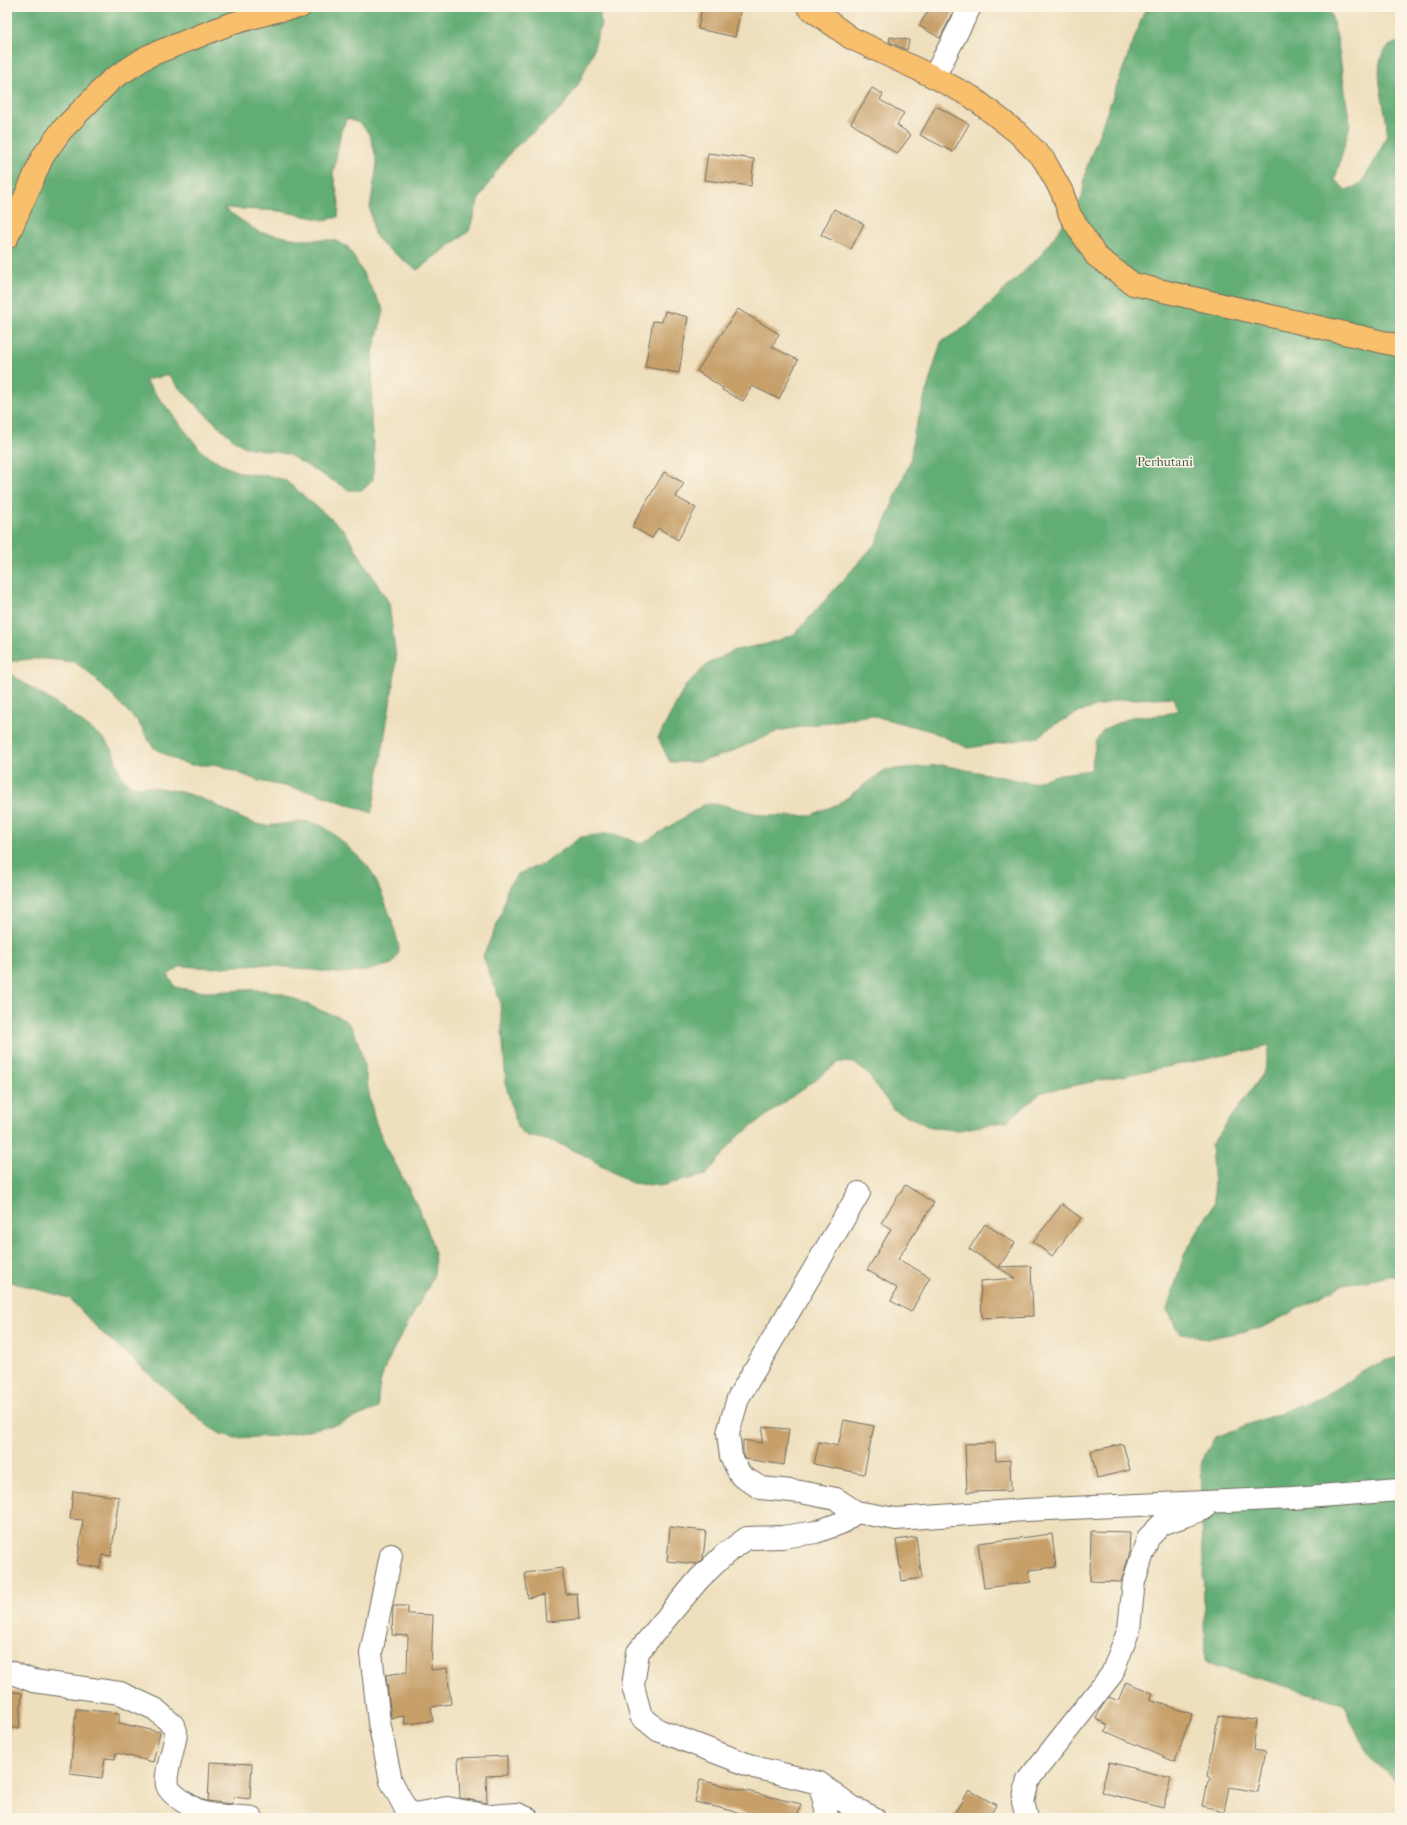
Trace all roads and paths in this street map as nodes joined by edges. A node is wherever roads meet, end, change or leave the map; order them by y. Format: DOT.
graph roads {
  1 [pos="300,7"];
  2 [pos="808,7"];
  3 [pos="970,7"];
  4 [pos="934,77"];
  5 [pos="7,238"];
  6 [pos="1400,346"];
  7 [pos="859,1193"];
  8 [pos="1400,1490"];
  9 [pos="1246,1499"];
  10 [pos="856,1512"];
  11 [pos="392,1556"];
  12 [pos="7,1671"];
  13 [pos="819,1783"];
  14 [pos="408,1817"];
  15 [pos="252,1818"];
  16 [pos="527,1818"];
  17 [pos="827,1818"];
  18 [pos="874,1818"];
  19 [pos="1027,1818"];
  1 -- 5 [label="main road"];
  2 -- 4 [label="main road"];
  3 -- 4 [label="street"];
  4 -- 6 [label="main road"];
  7 -- 10 [label="street"];
  8 -- 9 [label="street"];
  9 -- 10 [label="street"];
  9 -- 19 [label="street"];
  10 -- 13 [label="street"];
  11 -- 14 [label="street"];
  12 -- 15 [label="street"];
  13 -- 17 [label="street"];
  13 -- 18 [label="street"];
  14 -- 16 [label="street"];
}
